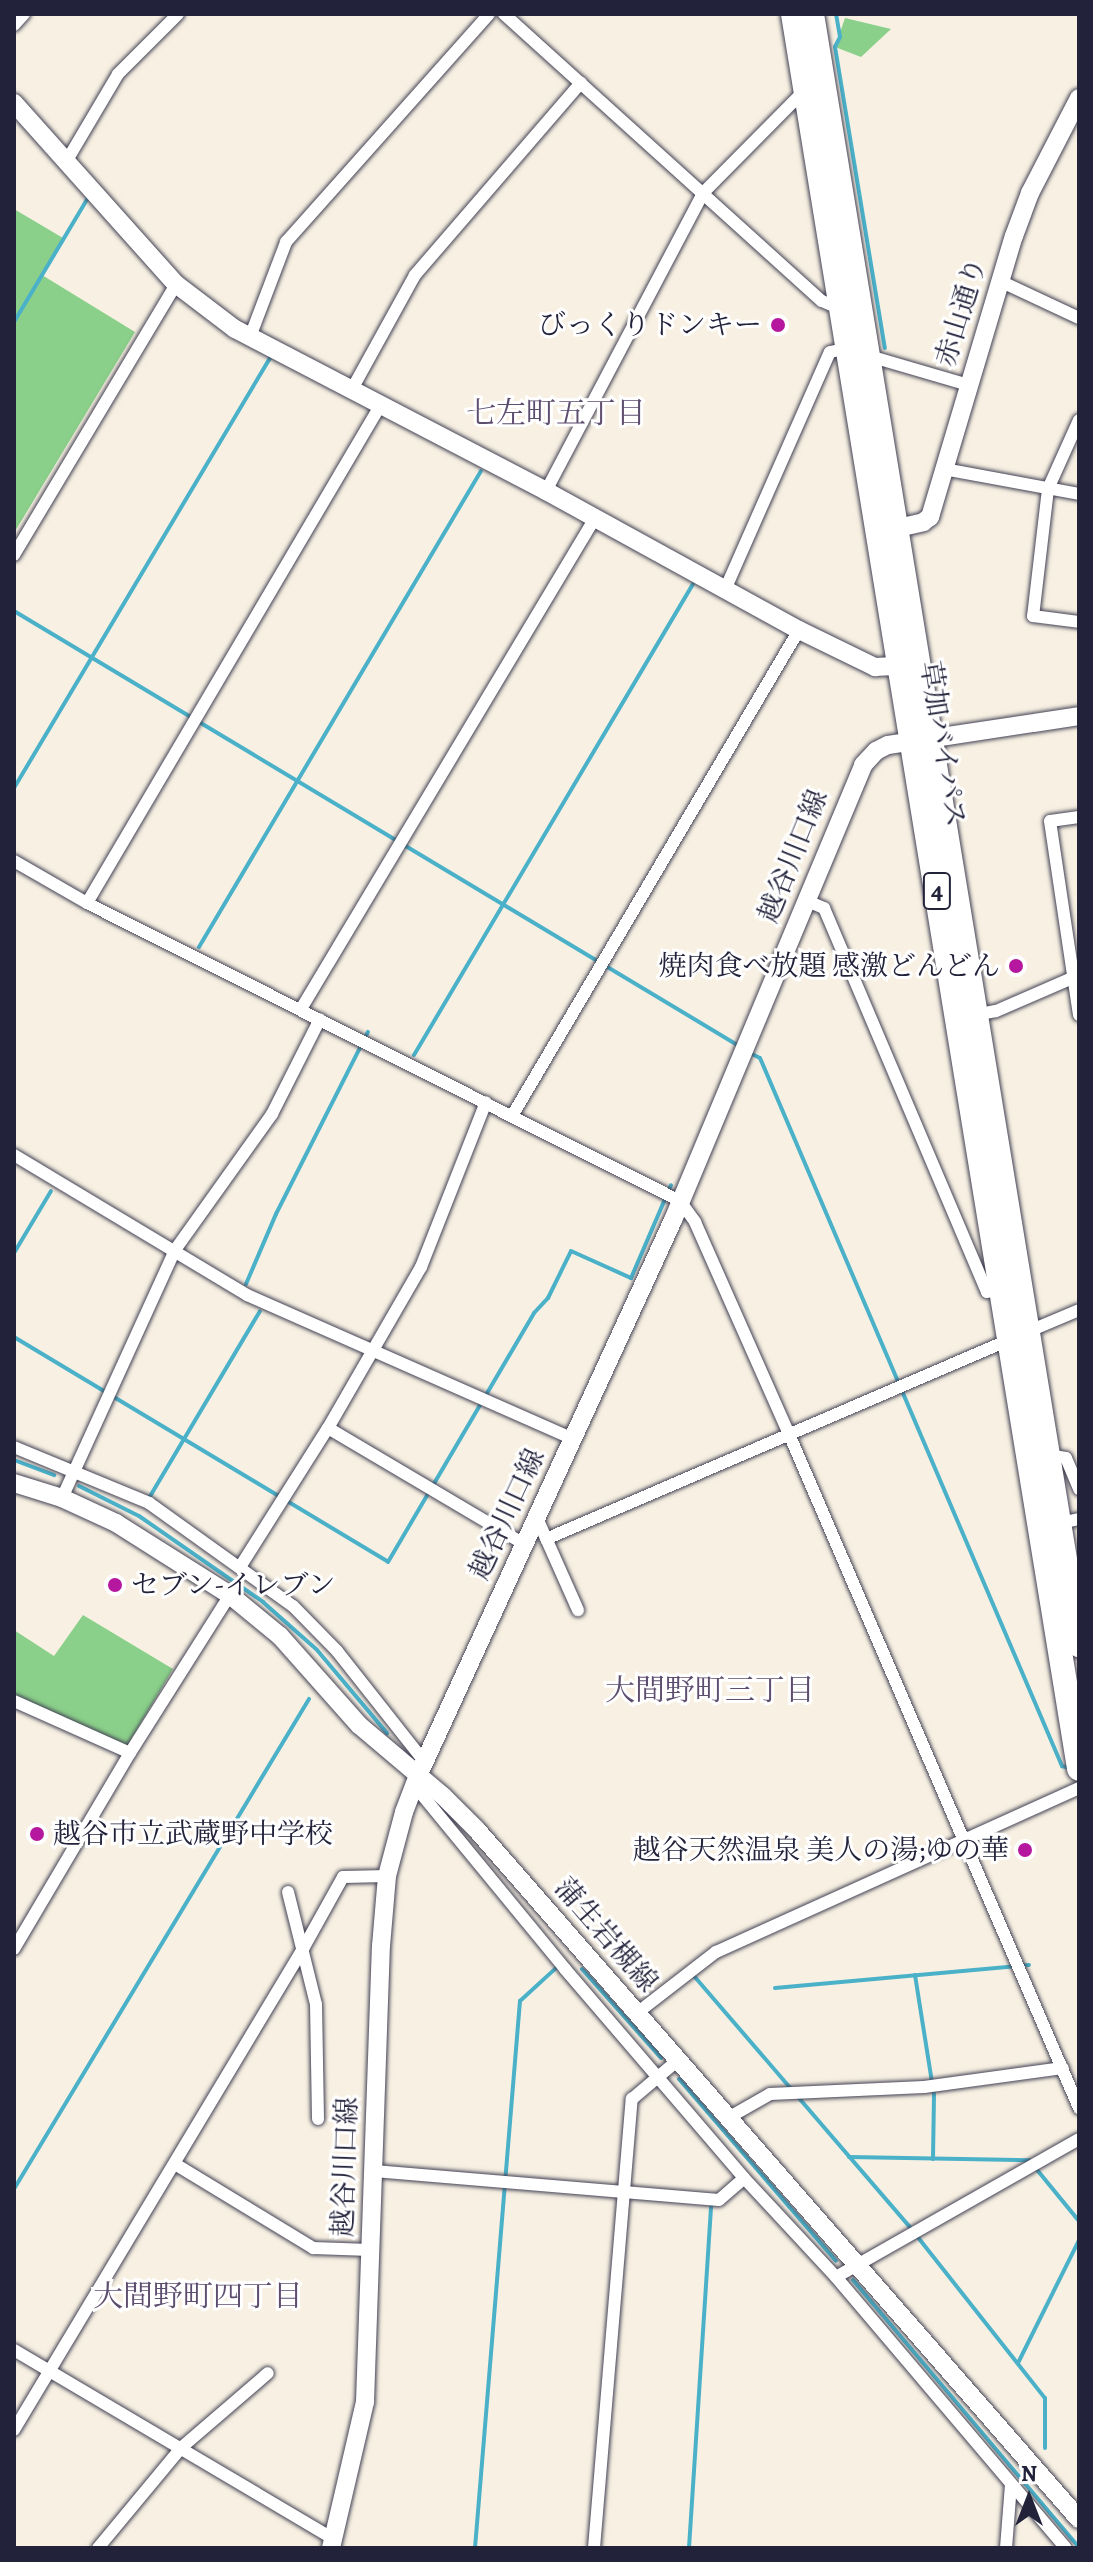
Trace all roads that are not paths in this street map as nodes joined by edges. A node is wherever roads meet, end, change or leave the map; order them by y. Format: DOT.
graph roads {
  1 [pos="24,14"];
  2 [pos="178,14"];
  3 [pos="489,14"];
  4 [pos="504,14"];
  5 [pos="793,14"];
  6 [pos="812,14"];
  7 [pos="14,25"];
  8 [pos="581,83"];
  9 [pos="807,88"];
  10 [pos="1079,98"];
  11 [pos="14,103"];
  12 [pos="66,162"];
  13 [pos="703,193"];
  14 [pos="1000,281"];
  15 [pos="176,284"];
  16 [pos="844,310"];
  17 [pos="1079,318"];
  18 [pos="250,337"];
  19 [pos="859,352"];
  20 [pos="968,385"];
  21 [pos="351,391"];
  22 [pos="380,406"];
  23 [pos="1079,420"];
  24 [pos="944,469"];
  25 [pos="1048,489"];
  26 [pos="546,491"];
  27 [pos="1079,494"];
  28 [pos="595,518"];
  29 [pos="898,528"];
  30 [pos="14,555"];
  31 [pos="724,592"];
  32 [pos="1079,622"];
  33 [pos="799,630"];
  34 [pos="910,665"];
  35 [pos="1079,716"];
  36 [pos="922,740"];
  37 [pos="1079,817"];
  38 [pos="14,861"];
  39 [pos="805,900"];
  40 [pos="87,903"];
  41 [pos="1076,977"];
  42 [pos="301,1009"];
  43 [pos="975,1015"];
  44 [pos="1079,1015"];
  45 [pos="320,1019"];
  46 [pos="486,1102"];
  47 [pos="512,1116"];
  48 [pos="14,1155"];
  49 [pos="680,1201"];
  50 [pos="175,1250"];
  51 [pos="1001,1288"];
  52 [pos="1079,1310"];
  53 [pos="1019,1335"];
  54 [pos="374,1348"];
  55 [pos="328,1428"];
  56 [pos="789,1434"];
  57 [pos="573,1439"];
  58 [pos="14,1447"];
  59 [pos="1048,1455"];
  60 [pos="75,1470"];
  61 [pos="14,1483"];
  62 [pos="1079,1489"];
  63 [pos="62,1498"];
  64 [pos="537,1518"];
  65 [pos="1070,1521"];
  66 [pos="546,1539"];
  67 [pos="524,1544"];
  68 [pos="240,1567"];
  69 [pos="230,1595"];
  70 [pos="578,1610"];
  71 [pos="1078,1635"];
  72 [pos="14,1701"];
  73 [pos="130,1753"];
  74 [pos="1079,1769"];
  75 [pos="419,1774"];
  76 [pos="1079,1788"];
  77 [pos="964,1843"];
  78 [pos="387,1876"];
  79 [pos="288,1892"];
  80 [pos="304,1947"];
  81 [pos="14,1949"];
  82 [pos="637,2013"];
  83 [pos="678,2060"];
  84 [pos="1063,2068"];
  85 [pos="658,2077"];
  86 [pos="1079,2108"];
  87 [pos="728,2118"];
  88 [pos="318,2119"];
  89 [pos="1079,2139"];
  90 [pos="175,2164"];
  91 [pos="374,2171"];
  92 [pos="744,2178"];
  93 [pos="623,2192"];
  94 [pos="370,2250"];
  95 [pos="854,2264"];
  96 [pos="836,2277"];
  97 [pos="14,2350"];
  98 [pos="50,2372"];
  99 [pos="268,2373"];
  100 [pos="14,2430"];
  101 [pos="182,2447"];
  102 [pos="1011,2484"];
  103 [pos="1079,2519"];
  104 [pos="332,2544"];
  105 [pos="98,2548"];
  106 [pos="594,2548"];
  107 [pos="1006,2548"];
  108 [pos="1066,2548"];
  1 -- 7 [label="street"];
  2 -- 12 [label="street"];
  3 -- 18 [label="street"];
  4 -- 8 [label="street"];
  5 -- 9 [label="highway, 草加バイパス / 4"];
  6 -- 19 [label="highway, 草加バイパス / 4"];
  8 -- 13 [label="street"];
  8 -- 21 [label="street"];
  9 -- 13 [label="street"];
  9 -- 16 [label="highway, 草加バイパス / 4"];
  10 -- 14 [label="main road, 赤山通り"];
  11 -- 12 [label="main road"];
  12 -- 15 [label="main road"];
  13 -- 16 [label="street"];
  13 -- 26 [label="street"];
  14 -- 17 [label="street"];
  14 -- 20 [label="main road, 赤山通り"];
  15 -- 18 [label="main road"];
  15 -- 30 [label="street"];
  16 -- 19 [label="highway, 草加バイパス / 4"];
  18 -- 21 [label="main road"];
  19 -- 20 [label="street"];
  19 -- 29 [label="highway, 草加バイパス / 4"];
  19 -- 31 [label="street"];
  19 -- 34 [label="highway, 草加バイパス / 4"];
  20 -- 24 [label="main road, 赤山通り"];
  21 -- 22 [label="main road"];
  22 -- 26 [label="main road"];
  22 -- 40 [label="street"];
  23 -- 25 [label="street"];
  24 -- 25 [label="street"];
  24 -- 29 [label="main road, 赤山通り"];
  25 -- 27 [label="street"];
  25 -- 32 [label="street"];
  26 -- 28 [label="main road"];
  28 -- 31 [label="main road"];
  28 -- 42 [label="street"];
  29 -- 34 [label="highway, 草加バイパス / 4"];
  31 -- 33 [label="main road"];
  33 -- 34 [label="main road"];
  33 -- 47 [label="street"];
  34 -- 36 [label="highway, 草加バイパス / 4"];
  35 -- 36 [label="main road, 越谷川口線"];
  36 -- 39 [label="main road, 越谷川口線"];
  36 -- 43 [label="highway, 草加バイパス / 4"];
  36 -- 51 [label="highway, 草加バイパス / 4"];
  37 -- 41 [label="street"];
  38 -- 40 [label="street"];
  39 -- 49 [label="main road, 越谷川口線"];
  39 -- 51 [label="street"];
  40 -- 42 [label="street"];
  41 -- 43 [label="street"];
  41 -- 44 [label="street"];
  42 -- 45 [label="street"];
  43 -- 53 [label="highway, 草加バイパス / 4"];
  45 -- 46 [label="street"];
  45 -- 50 [label="street"];
  46 -- 47 [label="street"];
  46 -- 54 [label="street"];
  47 -- 49 [label="street"];
  48 -- 50 [label="street"];
  49 -- 56 [label="street"];
  49 -- 57 [label="main road, 越谷川口線"];
  50 -- 54 [label="street"];
  50 -- 60 [label="street"];
  51 -- 53 [label="highway, 草加バイパス / 4"];
  52 -- 53 [label="street"];
  53 -- 56 [label="street"];
  53 -- 59 [label="highway, 草加バイパス / 4"];
  53 -- 74 [label="highway, 草加バイパス / 4"];
  54 -- 55 [label="street"];
  54 -- 57 [label="street"];
  55 -- 67 [label="street"];
  55 -- 68 [label="street"];
  56 -- 66 [label="street"];
  56 -- 77 [label="street"];
  57 -- 64 [label="main road, 越谷川口線"];
  58 -- 60 [label="street"];
  59 -- 62 [label="street"];
  59 -- 65 [label="highway, 草加バイパス / 4"];
  60 -- 63 [label="street"];
  60 -- 68 [label="street"];
  61 -- 63 [label="main road, 蒲生岩槻線"];
  63 -- 69 [label="main road, 蒲生岩槻線"];
  64 -- 66 [label="street"];
  64 -- 67 [label="main road, 越谷川口線"];
  65 -- 71 [label="highway, 草加バイパス / 4"];
  66 -- 70 [label="street"];
  67 -- 75 [label="main road, 越谷川口線"];
  68 -- 75 [label="street"];
  69 -- 73 [label="street"];
  69 -- 75 [label="main road, 蒲生岩槻線"];
  72 -- 73 [label="street"];
  73 -- 81 [label="street"];
  75 -- 78 [label="main road, 越谷川口線"];
  75 -- 82 [label="main road, 蒲生岩槻線"];
  75 -- 85 [label="street"];
  76 -- 77 [label="street"];
  77 -- 82 [label="street"];
  77 -- 84 [label="street"];
  78 -- 80 [label="street"];
  78 -- 91 [label="main road, 越谷川口線"];
  79 -- 80 [label="street"];
  80 -- 88 [label="street"];
  80 -- 90 [label="street"];
  82 -- 83 [label="main road, 蒲生岩槻線"];
  83 -- 85 [label="street"];
  83 -- 87 [label="main road, 蒲生岩槻線"];
  84 -- 86 [label="street"];
  84 -- 87 [label="street"];
  85 -- 92 [label="street"];
  85 -- 93 [label="street"];
  87 -- 95 [label="main road, 蒲生岩槻線"];
  89 -- 95 [label="street"];
  90 -- 94 [label="street"];
  90 -- 98 [label="street"];
  91 -- 93 [label="street"];
  91 -- 94 [label="main road, 越谷川口線"];
  92 -- 93 [label="street"];
  92 -- 96 [label="street"];
  93 -- 106 [label="street"];
  94 -- 104 [label="main road, 越谷川口線"];
  95 -- 96 [label="street"];
  95 -- 103 [label="main road, 蒲生岩槻線"];
  96 -- 102 [label="street"];
  97 -- 98 [label="street"];
  98 -- 100 [label="street"];
  98 -- 101 [label="street"];
  99 -- 101 [label="street"];
  101 -- 104 [label="street"];
  101 -- 105 [label="street"];
  102 -- 107 [label="street"];
  102 -- 108 [label="street"];
}
